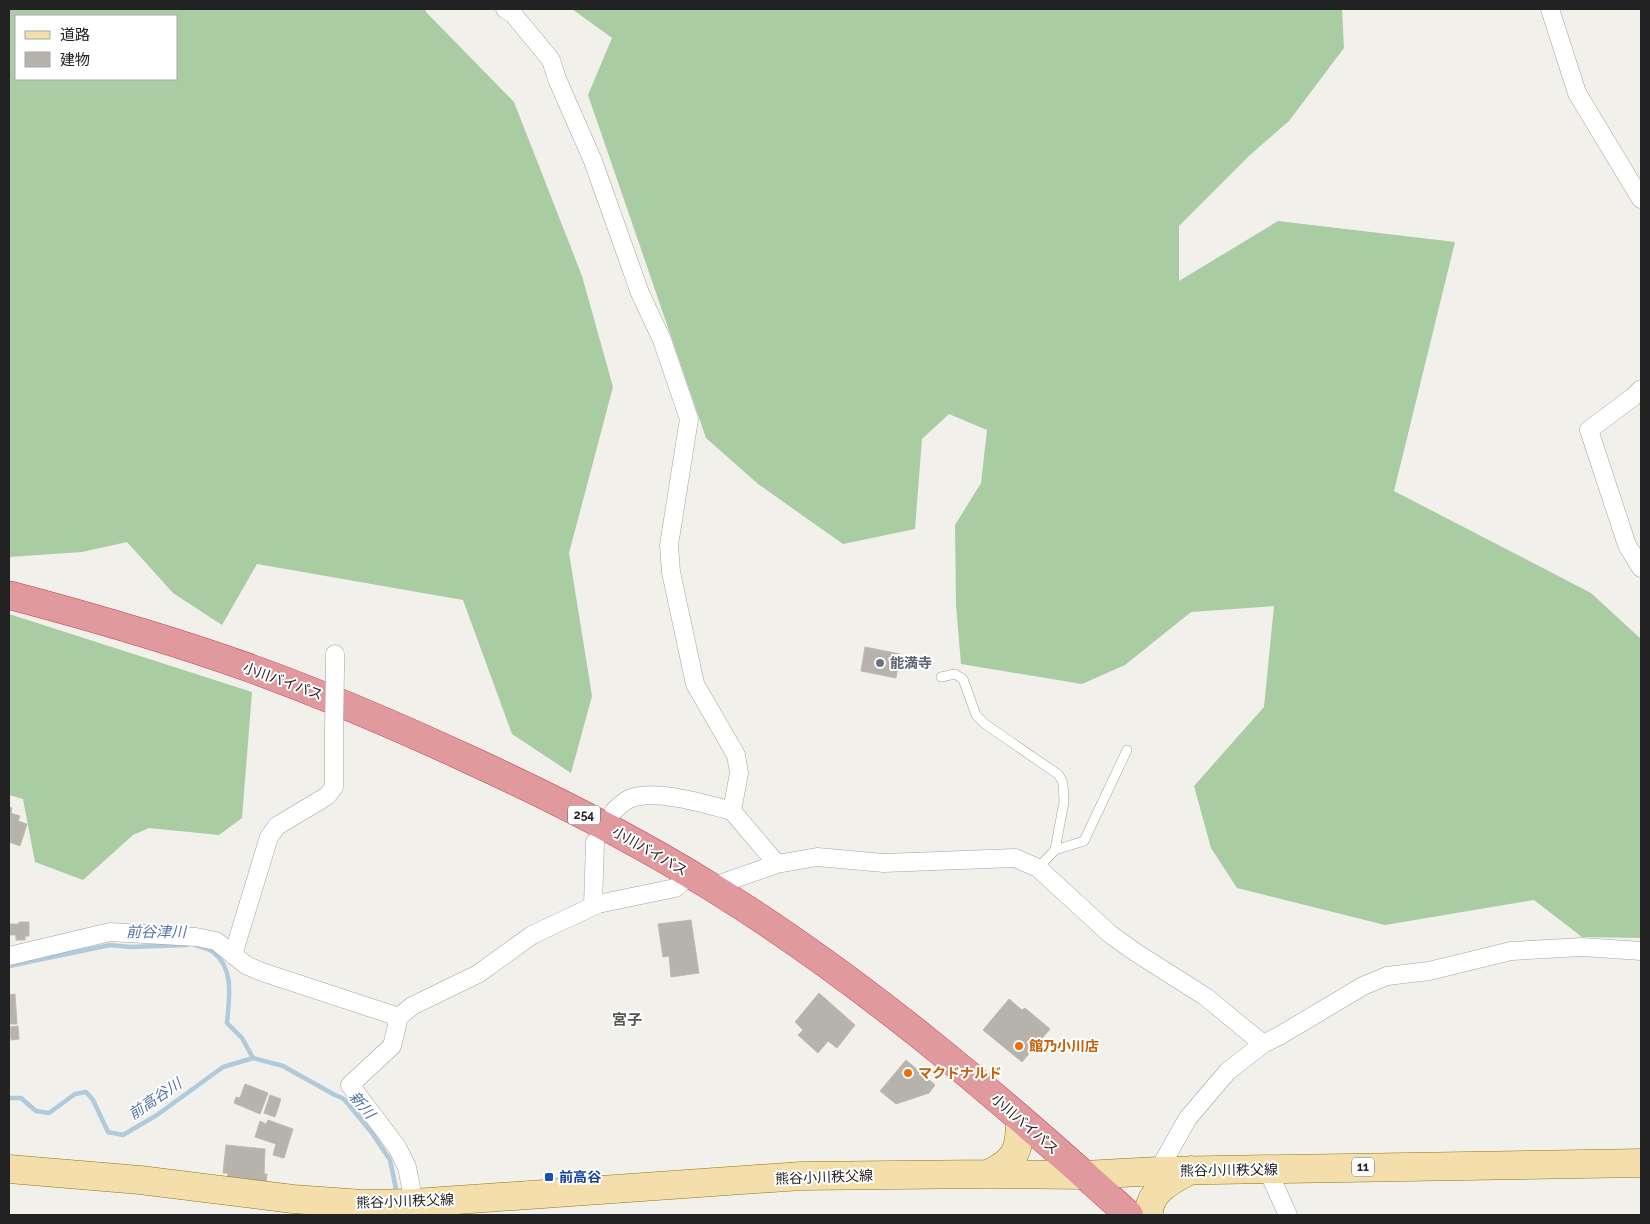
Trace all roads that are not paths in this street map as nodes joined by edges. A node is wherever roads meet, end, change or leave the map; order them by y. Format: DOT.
graph roads {
  1 [pos="505,9"];
  2 [pos="1550,9"];
  3 [pos="1641,199"];
  4 [pos="1641,388"];
  5 [pos="1641,568"];
  6 [pos="9,595"];
  7 [pos="335,662"];
  8 [pos="940,677"];
  9 [pos="1127,750"];
  10 [pos="614,811"];
  11 [pos="732,811"];
  12 [pos="595,842"];
  13 [pos="1055,850"];
  14 [pos="777,864"];
  15 [pos="1038,868"];
  16 [pos="701,881"];
  17 [pos="593,906"];
  18 [pos="1641,951"];
  19 [pos="234,955"];
  20 [pos="9,956"];
  21 [pos="399,1017"];
  22 [pos="1262,1044"];
  23 [pos="1020,1120"];
  24 [pos="1641,1162"];
  25 [pos="9,1169"];
  26 [pos="1267,1169"];
  27 [pos="1190,1170"];
  28 [pos="1158,1171"];
  29 [pos="988,1174"];
  30 [pos="1084,1175"];
  31 [pos="414,1203"];
  32 [pos="1129,1215"];
  33 [pos="1149,1215"];
  34 [pos="1288,1215"];
  1 -- 11 [label="street"];
  2 -- 3 [label="street"];
  4 -- 5 [label="street"];
  6 -- 16 [label="highway, 小川バイパス / 254"];
  7 -- 19 [label="street, bridge"];
  8 -- 13 [label="lane"];
  9 -- 13 [label="lane"];
  10 -- 11 [label="street"];
  11 -- 14 [label="street"];
  12 -- 17 [label="street"];
  13 -- 15 [label="lane"];
  14 -- 15 [label="street"];
  14 -- 16 [label="street"];
  15 -- 22 [label="street"];
  16 -- 17 [label="street"];
  16 -- 23 [label="highway, 小川バイパス / 254"];
  17 -- 21 [label="street"];
  18 -- 22 [label="street"];
  19 -- 20 [label="street"];
  19 -- 21 [label="street"];
  21 -- 31 [label="street"];
  22 -- 28 [label="street"];
  23 -- 29 [label="main road"];
  23 -- 30 [label="highway, 小川バイパス / 254"];
  24 -- 26 [label="main road, 熊谷小川秩父線 / 11"];
  25 -- 31 [label="main road, 熊谷小川秩父線 / 11"];
  26 -- 27 [label="main road, 熊谷小川秩父線 / 11"];
  26 -- 34 [label="street"];
  27 -- 28 [label="main road, 熊谷小川秩父線 / 11"];
  27 -- 33 [label="main road"];
  28 -- 30 [label="main road, 熊谷小川秩父線 / 11"];
  29 -- 30 [label="main road, 熊谷小川秩父線 / 11"];
  29 -- 31 [label="main road, 熊谷小川秩父線 / 11"];
  30 -- 32 [label="highway, 小川バイパス / 254"];
}
